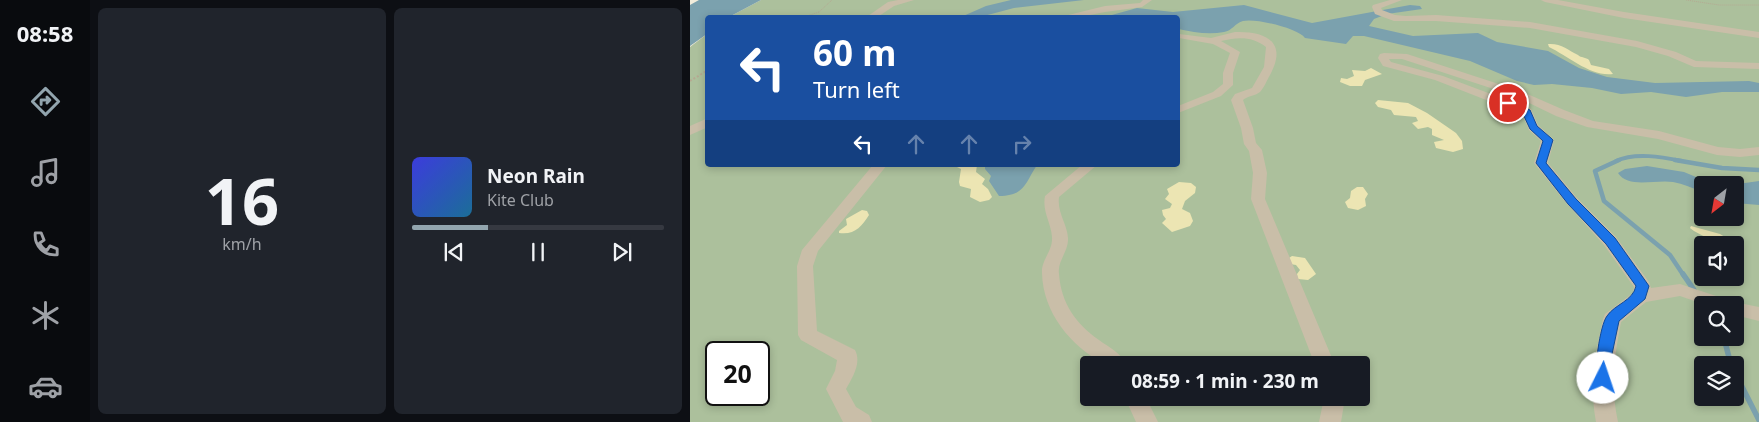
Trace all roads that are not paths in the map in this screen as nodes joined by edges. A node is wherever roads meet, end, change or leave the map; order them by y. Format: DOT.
graph roads {
  1 [pos="910,0"];
  2 [pos="1148,0"];
  3 [pos="1398,0"];
  4 [pos="1544,0"];
  5 [pos="874,15"];
  6 [pos="1075,15"];
  7 [pos="1759,35"];
  8 [pos="1182,36"];
  9 [pos="1212,40"];
  10 [pos="1759,66"];
  11 [pos="1180,109"];
  12 [pos="705,124"];
  13 [pos="690,131"];
  14 [pos="1759,151"];
  15 [pos="878,167"];
  16 [pos="1088,167"];
  17 [pos="1641,296"];
  18 [pos="1699,296"];
  19 [pos="1744,310"];
  20 [pos="1759,314"];
  21 [pos="1106,356"];
  22 [pos="1321,356"];
  23 [pos="1140,406"];
  24 [pos="1333,406"];
  25 [pos="861,422"];
  26 [pos="1147,422"];
  27 [pos="1330,422"];
  28 [pos="1607,422"];
  1 -- 5 [label="lane"];
  2 -- 6 [label="lane"];
  3 -- 10 [label="lane"];
  4 -- 7 [label="lane"];
  8 -- 9 [label="lane"];
  9 -- 11 [label="lane"];
  9 -- 22 [label="lane"];
  12 -- 13 [label="lane"];
  14 -- 17 [label="lane"];
  15 -- 25 [label="lane"];
  16 -- 21 [label="lane"];
  17 -- 18 [label="lane"];
  17 -- 28 [label="lane"];
  19 -- 20 [label="lane"];
  23 -- 26 [label="lane"];
  24 -- 27 [label="lane"];
}
